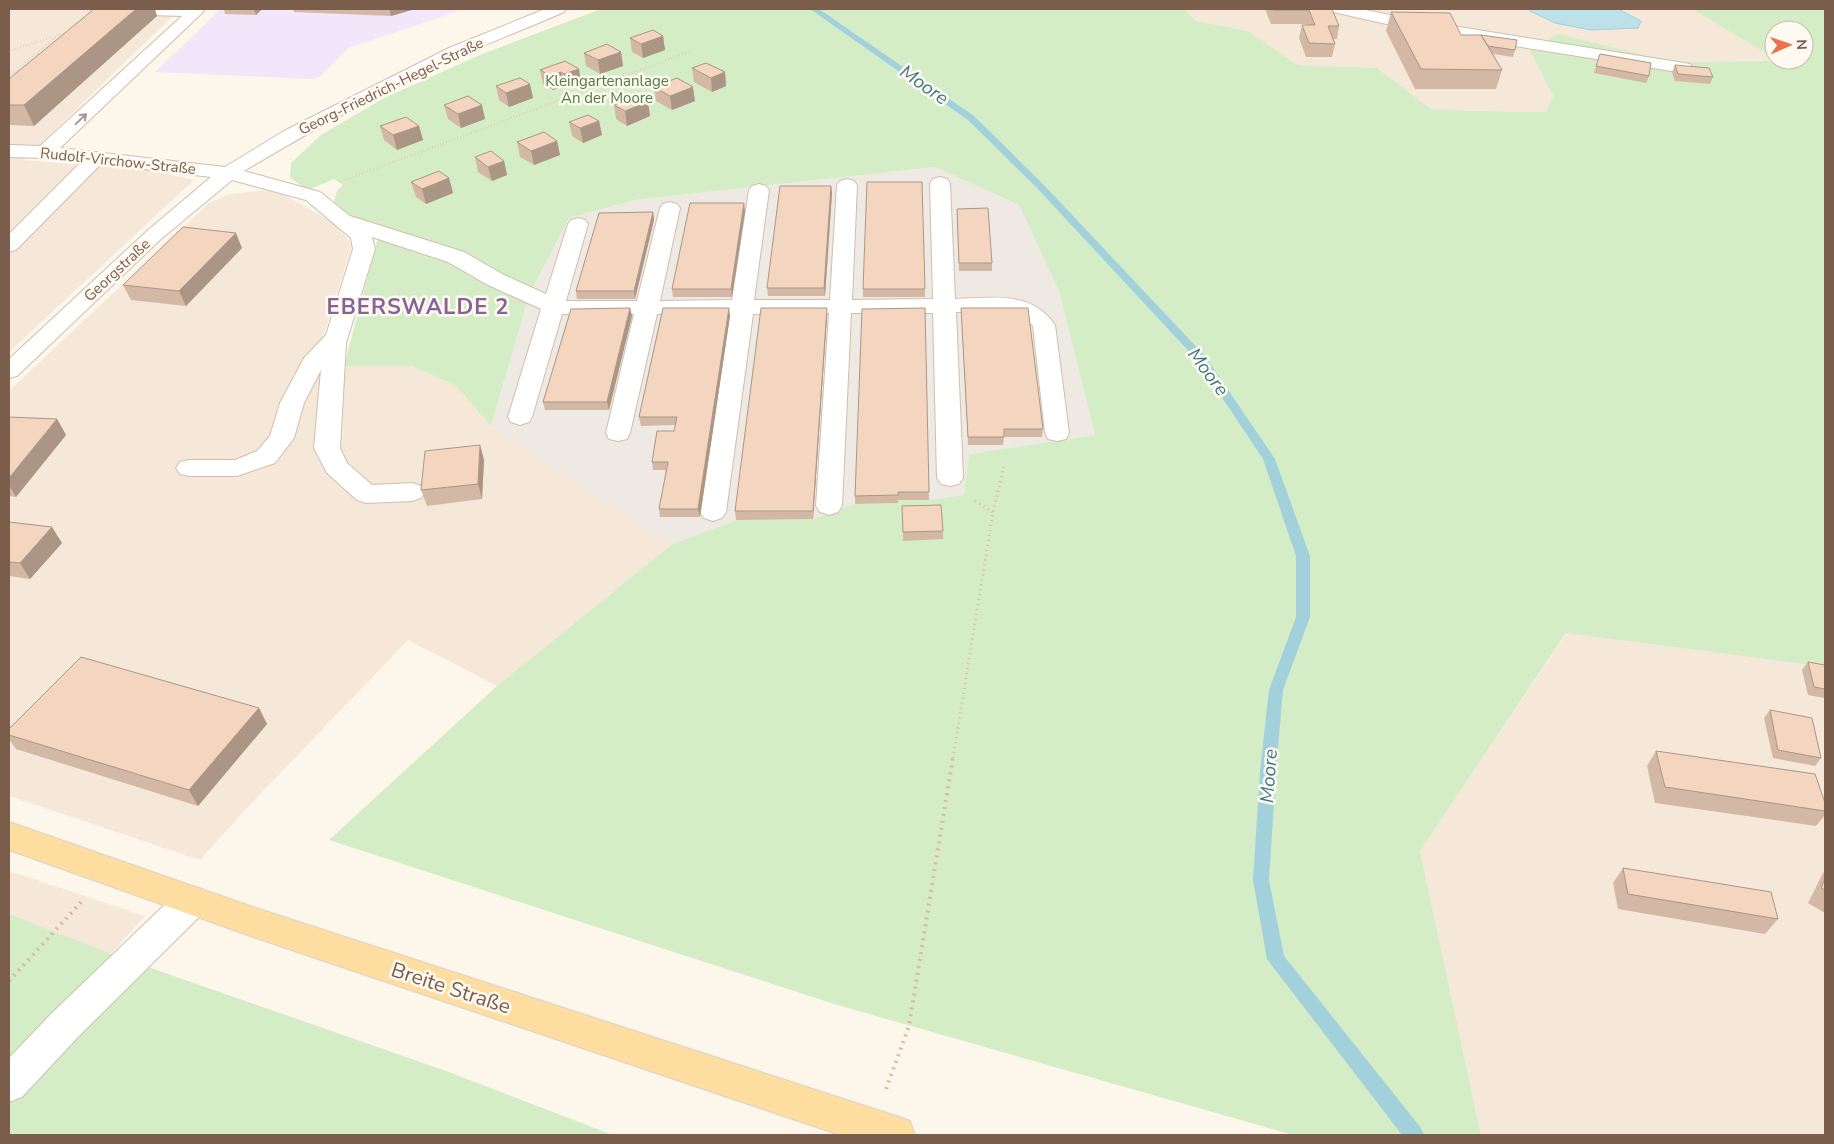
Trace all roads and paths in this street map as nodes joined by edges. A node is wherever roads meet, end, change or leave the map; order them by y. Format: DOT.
graph roads {
  1 [pos="120,9"];
  2 [pos="165,9"];
  3 [pos="558,9"];
  4 [pos="1339,9"];
  5 [pos="75,30"];
  6 [pos="58,35"];
  7 [pos="9,51"];
  8 [pos="691,52"];
  9 [pos="1684,68"];
  10 [pos="9,76"];
  11 [pos="9,150"];
  12 [pos="45,152"];
  13 [pos="96,158"];
  14 [pos="228,173"];
  15 [pos="940,183"];
  16 [pos="848,185"];
  17 [pos="760,190"];
  18 [pos="313,196"];
  19 [pos="670,208"];
  20 [pos="344,221"];
  21 [pos="578,224"];
  22 [pos="9,246"];
  23 [pos="553,306"];
  24 [pos="944,306"];
  25 [pos="647,307"];
  26 [pos="742,307"];
  27 [pos="841,307"];
  28 [pos="337,337"];
  29 [pos="9,371"];
  30 [pos="520,417"];
  31 [pos="618,433"];
  32 [pos="1057,433"];
  33 [pos="1004,467"];
  34 [pos="190,468"];
  35 [pos="950,478"];
  36 [pos="412,492"];
  37 [pos="972,500"];
  38 [pos="829,506"];
  39 [pos="713,512"];
  40 [pos="993,512"];
  41 [pos="9,836"];
  42 [pos="110,872"];
  43 [pos="192,901"];
  44 [pos="9,981"];
  45 [pos="9,1084"];
  46 [pos="884,1131"];
  1 -- 2 [label="street"];
  12 -- 2 [label="street, one-way"];
  3 -- 14 [label="street, Georg-Friedrich-Hegel-Straße"];
  4 -- 9 [label="street"];
  5 -- 6 [label="path"];
  6 -- 7 [label="path"];
  6 -- 10 [label="path"];
  8 -- 18 [label="path"];
  11 -- 12 [label="street, Rudolf-Virchow-Straße"];
  12 -- 13 [label="street, Rudolf-Virchow-Straße"];
  13 -- 14 [label="street, Rudolf-Virchow-Straße"];
  13 -- 22 [label="street"];
  14 -- 18 [label="street, Rudolf-Virchow-Straße"];
  14 -- 29 [label="street, Georgstraße"];
  15 -- 24 [label="street"];
  16 -- 27 [label="street"];
  17 -- 26 [label="street"];
  18 -- 20 [label="street"];
  19 -- 25 [label="street"];
  20 -- 23 [label="street"];
  20 -- 28 [label="street"];
  21 -- 23 [label="street"];
  23 -- 25 [label="street"];
  23 -- 30 [label="street"];
  24 -- 27 [label="street"];
  24 -- 32 [label="street"];
  24 -- 35 [label="street"];
  25 -- 26 [label="street"];
  25 -- 31 [label="street"];
  26 -- 27 [label="street"];
  26 -- 39 [label="street"];
  27 -- 38 [label="street"];
  28 -- 34 [label="street"];
  28 -- 36 [label="street"];
  33 -- 40 [label="path"];
  37 -- 40 [label="path"];
  40 -- 46 [label="path"];
  41 -- 42 [label="main road, Breite Straße"];
  42 -- 43 [label="main road, Breite Straße"];
  42 -- 44 [label="path"];
  43 -- 45 [label="street"];
  43 -- 46 [label="main road, Breite Straße"];
}
